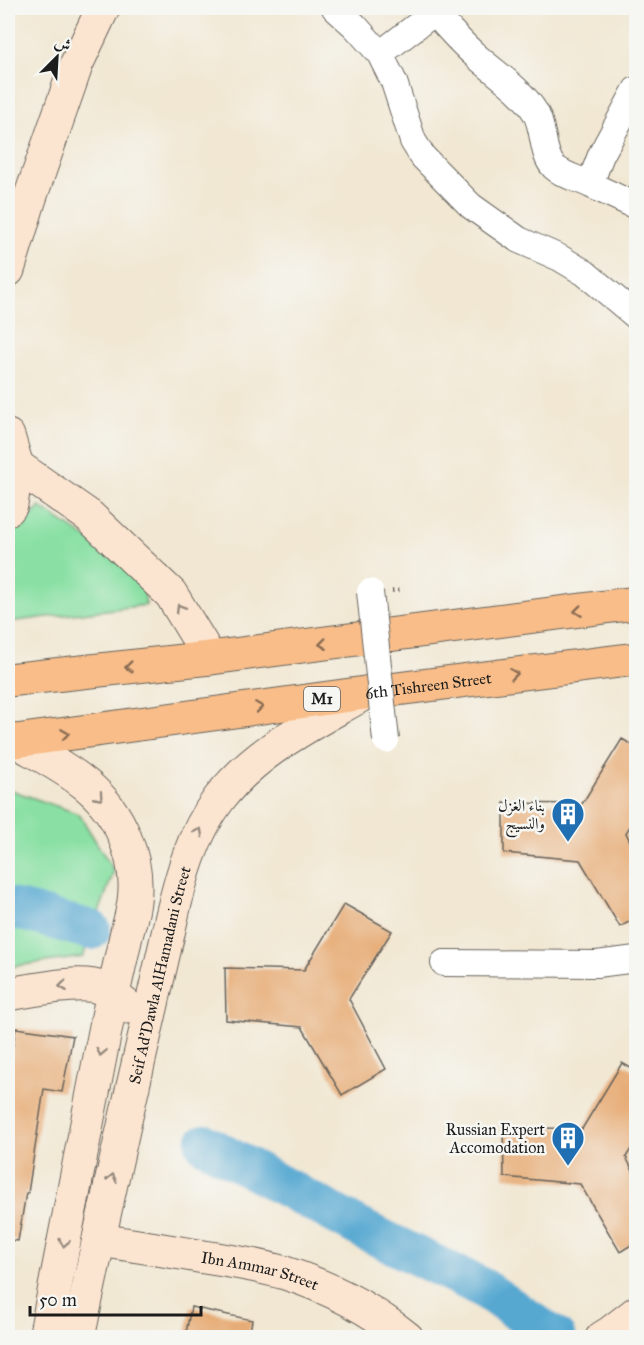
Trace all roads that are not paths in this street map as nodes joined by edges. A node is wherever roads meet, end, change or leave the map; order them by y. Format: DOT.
graph roads {
  1 [pos="103,8"];
  2 [pos="335,8"];
  3 [pos="437,10"];
  4 [pos="380,54"];
  5 [pos="636,90"];
  6 [pos="590,184"];
  7 [pos="636,206"];
  8 [pos="8,270"];
  9 [pos="636,316"];
  10 [pos="12,451"];
  11 [pos="8,509"];
  12 [pos="370,592"];
  13 [pos="636,603"];
  14 [pos="210,658"];
  15 [pos="636,659"];
  16 [pos="8,680"];
  17 [pos="365,693"];
  18 [pos="386,740"];
  19 [pos="12,742"];
  20 [pos="636,959"];
  21 [pos="444,963"];
  22 [pos="8,994"];
  23 [pos="112,994"];
  24 [pos="146,1029"];
  25 [pos="99,1240"];
  26 [pos="636,1313"];
  27 [pos="606,1336"];
  28 [pos="45,1338"];
  29 [pos="78,1338"];
  30 [pos="407,1338"];
  1 -- 8 [label="main road"];
  2 -- 4 [label="street"];
  3 -- 4 [label="street"];
  3 -- 6 [label="street"];
  4 -- 9 [label="street"];
  5 -- 6 [label="street"];
  6 -- 7 [label="street"];
  10 -- 11 [label="main road"];
  14 -- 10 [label="main road, one-way"];
  12 -- 18 [label="street, bridge"];
  13 -- 14 [label="highway, one-way"];
  14 -- 16 [label="highway, one-way"];
  17 -- 15 [label="highway, 6th Tishreen Street / M1, one-way"];
  19 -- 17 [label="highway, 6th Tishreen Street / M1, one-way"];
  24 -- 17 [label="main road, Seif Ad'Dawla AlHamadani Street, one-way"];
  19 -- 23 [label="main road, one-way"];
  20 -- 21 [label="street"];
  23 -- 22 [label="main road, one-way"];
  23 -- 24 [label="main road"];
  23 -- 28 [label="main road, one-way"];
  25 -- 24 [label="main road, Seif Ad'Dawla AlHamadani Street, one-way"];
  25 -- 29 [label="main road, Seif Ad'Dawla AlHamadani Street"];
  25 -- 30 [label="main road, Ibn Ammar Street"];
  26 -- 27 [label="main road"];
}
